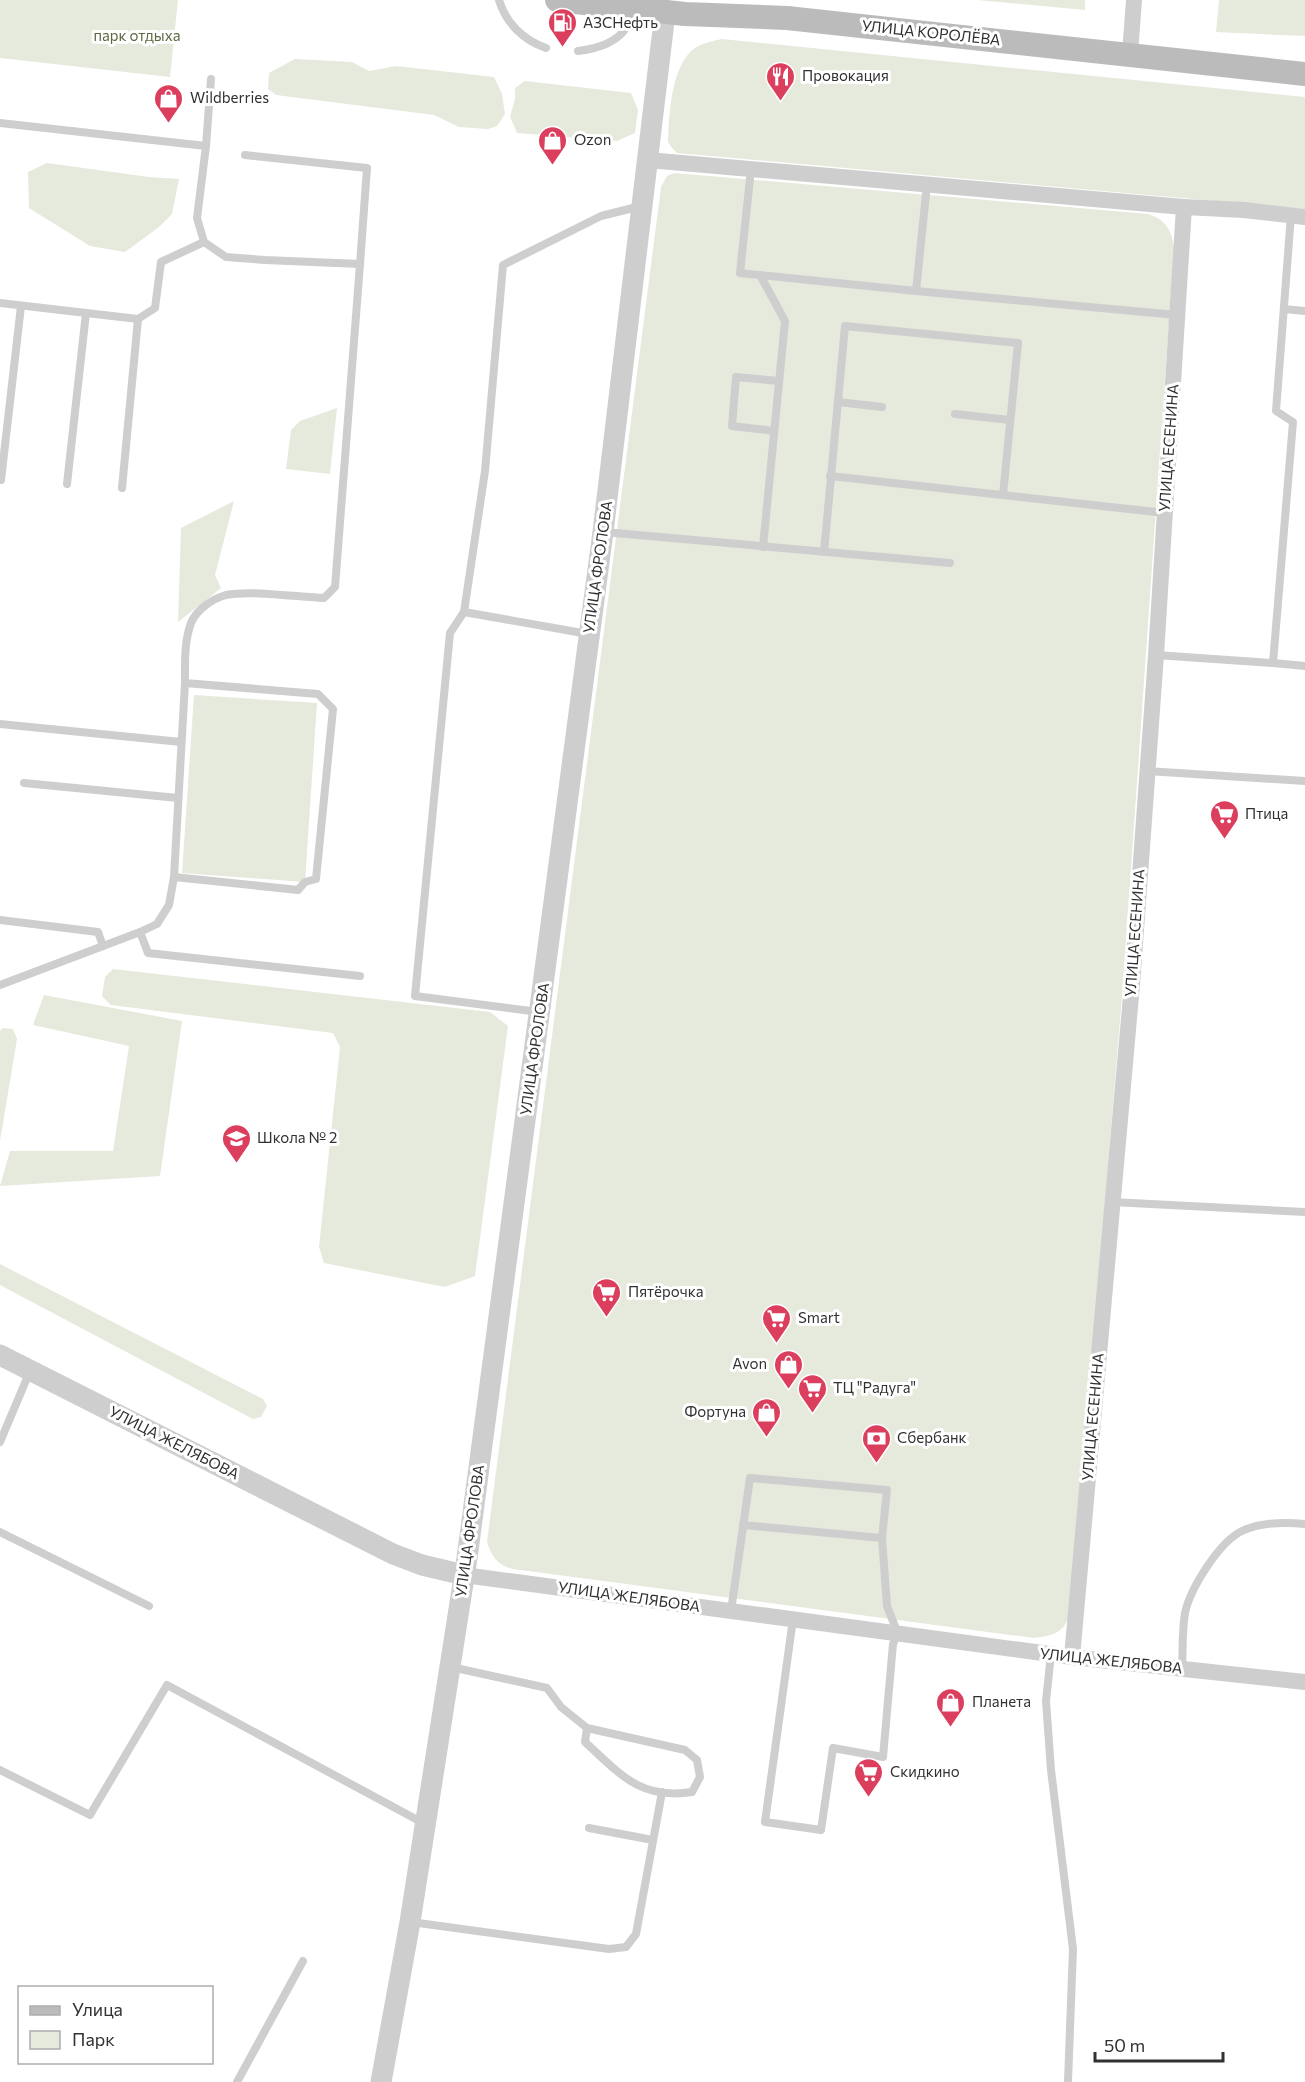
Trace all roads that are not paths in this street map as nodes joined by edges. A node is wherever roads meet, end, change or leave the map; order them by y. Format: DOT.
graph roads {
  1 [pos="499,0"];
  2 [pos="557,0"];
  3 [pos="1134,0"];
  4 [pos="633,9"];
  5 [pos="665,13"];
  6 [pos="546,48"];
  7 [pos="579,51"];
  8 [pos="1130,54"];
  9 [pos="1305,74"];
  10 [pos="211,79"];
  11 [pos="0,123"];
  12 [pos="206,146"];
  13 [pos="245,155"];
  14 [pos="648,160"];
  15 [pos="751,169"];
  16 [pos="927,184"];
  17 [pos="641,206"];
  18 [pos="1184,207"];
  19 [pos="1298,216"];
  20 [pos="204,242"];
  21 [pos="360,264"];
  22 [pos="760,275"];
  23 [pos="916,291"];
  24 [pos="0,303"];
  25 [pos="21,306"];
  26 [pos="1284,309"];
  27 [pos="1305,311"];
  28 [pos="86,313"];
  29 [pos="1177,315"];
  30 [pos="138,319"];
  31 [pos="779,381"];
  32 [pos="838,402"];
  33 [pos="882,407"];
  34 [pos="955,414"];
  35 [pos="1010,420"];
  36 [pos="774,431"];
  37 [pos="830,476"];
  38 [pos="0,480"];
  39 [pos="67,484"];
  40 [pos="123,488"];
  41 [pos="1003,495"];
  42 [pos="1165,513"];
  43 [pos="603,532"];
  44 [pos="763,547"];
  45 [pos="824,552"];
  46 [pos="950,563"];
  47 [pos="464,612"];
  48 [pos="589,634"];
  49 [pos="1156,656"];
  50 [pos="1273,663"];
  51 [pos="1305,666"];
  52 [pos="185,683"];
  53 [pos="0,724"];
  54 [pos="181,742"];
  55 [pos="1147,771"];
  56 [pos="1305,781"];
  57 [pos="24,783"];
  58 [pos="178,798"];
  59 [pos="174,878"];
  60 [pos="0,920"];
  61 [pos="140,932"];
  62 [pos="103,946"];
  63 [pos="360,976"];
  64 [pos="0,985"];
  65 [pos="540,1012"];
  66 [pos="1113,1202"];
  67 [pos="1305,1212"];
  68 [pos="0,1355"];
  69 [pos="30,1371"];
  70 [pos="0,1442"];
  71 [pos="1305,1524"];
  72 [pos="743,1525"];
  73 [pos="0,1532"];
  74 [pos="882,1539"];
  75 [pos="464,1575"];
  76 [pos="149,1605"];
  77 [pos="731,1611"];
  78 [pos="793,1619"];
  79 [pos="898,1634"];
  80 [pos="1051,1654"];
  81 [pos="1072,1657"];
  82 [pos="450,1667"];
  83 [pos="1182,1668"];
  84 [pos="1305,1682"];
  85 [pos="587,1728"];
  86 [pos="0,1770"];
  87 [pos="662,1792"];
  88 [pos="425,1824"];
  89 [pos="589,1828"];
  90 [pos="653,1840"];
  91 [pos="410,1922"];
  92 [pos="303,1961"];
  93 [pos="237,2082"];
  94 [pos="381,2082"];
  95 [pos="1068,2082"];
  1 -- 6 [label="lane"];
  2 -- 4 [label="main road, УЛИЦА КОРОЛЁВА"];
  3 -- 8 [label="street"];
  4 -- 5 [label="main road, УЛИЦА КОРОЛЁВА"];
  4 -- 7 [label="lane"];
  5 -- 8 [label="main road, УЛИЦА КОРОЛЁВА"];
  5 -- 14 [label="street, УЛИЦА ФРОЛОВА"];
  8 -- 9 [label="main road, УЛИЦА КОРОЛЁВА"];
  10 -- 12 [label="lane"];
  11 -- 12 [label="lane"];
  12 -- 20 [label="lane"];
  13 -- 21 [label="lane"];
  14 -- 15 [label="street"];
  14 -- 17 [label="street, УЛИЦА ФРОЛОВА"];
  15 -- 16 [label="street"];
  15 -- 22 [label="lane"];
  16 -- 18 [label="street"];
  16 -- 23 [label="lane"];
  17 -- 43 [label="street, УЛИЦА ФРОЛОВА"];
  17 -- 47 [label="lane"];
  18 -- 19 [label="street"];
  18 -- 29 [label="street, УЛИЦА ЕСЕНИНА"];
  19 -- 26 [label="lane"];
  20 -- 21 [label="lane"];
  20 -- 30 [label="lane"];
  21 -- 52 [label="lane"];
  22 -- 23 [label="lane"];
  22 -- 31 [label="lane"];
  23 -- 29 [label="lane"];
  24 -- 25 [label="lane"];
  25 -- 28 [label="lane"];
  25 -- 38 [label="lane"];
  26 -- 27 [label="lane"];
  26 -- 50 [label="lane"];
  28 -- 30 [label="lane"];
  28 -- 39 [label="lane"];
  29 -- 42 [label="street, УЛИЦА ЕСЕНИНА"];
  30 -- 40 [label="lane"];
  31 -- 36 [label="lane"];
  31 -- 36 [label="lane"];
  32 -- 33 [label="lane"];
  32 -- 35 [label="lane"];
  32 -- 37 [label="lane"];
  34 -- 35 [label="lane"];
  35 -- 41 [label="lane"];
  36 -- 44 [label="lane"];
  37 -- 41 [label="lane"];
  37 -- 45 [label="lane"];
  41 -- 42 [label="lane"];
  42 -- 49 [label="street, УЛИЦА ЕСЕНИНА"];
  43 -- 44 [label="lane"];
  43 -- 48 [label="street, УЛИЦА ФРОЛОВА"];
  44 -- 45 [label="lane"];
  45 -- 46 [label="lane"];
  47 -- 48 [label="lane"];
  47 -- 65 [label="lane"];
  48 -- 65 [label="street, УЛИЦА ФРОЛОВА"];
  49 -- 50 [label="lane"];
  49 -- 55 [label="street, УЛИЦА ЕСЕНИНА"];
  50 -- 51 [label="lane"];
  52 -- 54 [label="lane"];
  52 -- 59 [label="lane"];
  53 -- 54 [label="lane"];
  54 -- 58 [label="lane"];
  55 -- 56 [label="lane"];
  55 -- 66 [label="street, УЛИЦА ЕСЕНИНА"];
  57 -- 58 [label="lane"];
  58 -- 59 [label="lane"];
  59 -- 61 [label="lane"];
  60 -- 62 [label="lane"];
  61 -- 62 [label="lane"];
  61 -- 63 [label="lane"];
  62 -- 64 [label="lane"];
  65 -- 75 [label="street, УЛИЦА ФРОЛОВА"];
  66 -- 67 [label="lane"];
  66 -- 81 [label="street, УЛИЦА ЕСЕНИНА"];
  68 -- 69 [label="street, УЛИЦА ЖЕЛЯБОВА"];
  69 -- 70 [label="lane"];
  69 -- 75 [label="street, УЛИЦА ЖЕЛЯБОВА"];
  71 -- 83 [label="lane"];
  72 -- 74 [label="lane"];
  72 -- 74 [label="lane"];
  72 -- 77 [label="lane"];
  73 -- 76 [label="lane"];
  74 -- 79 [label="lane"];
  75 -- 77 [label="street, УЛИЦА ЖЕЛЯБОВА"];
  75 -- 82 [label="street, УЛИЦА ФРОЛОВА"];
  77 -- 78 [label="street, УЛИЦА ЖЕЛЯБОВА"];
  78 -- 79 [label="street, УЛИЦА ЖЕЛЯБОВА"];
  78 -- 79 [label="lane"];
  79 -- 80 [label="street, УЛИЦА ЖЕЛЯБОВА"];
  80 -- 81 [label="street, УЛИЦА ЖЕЛЯБОВА"];
  80 -- 95 [label="lane"];
  81 -- 83 [label="street, УЛИЦА ЖЕЛЯБОВА"];
  82 -- 85 [label="lane"];
  82 -- 88 [label="street, УЛИЦА ФРОЛОВА"];
  83 -- 84 [label="street, УЛИЦА ЖЕЛЯБОВА"];
  85 -- 87 [label="lane"];
  85 -- 87 [label="lane"];
  86 -- 88 [label="lane"];
  87 -- 90 [label="lane"];
  88 -- 91 [label="street, УЛИЦА ФРОЛОВА"];
  89 -- 90 [label="lane"];
  90 -- 91 [label="lane"];
  91 -- 94 [label="street, УЛИЦА ФРОЛОВА"];
  92 -- 93 [label="lane"];
}
